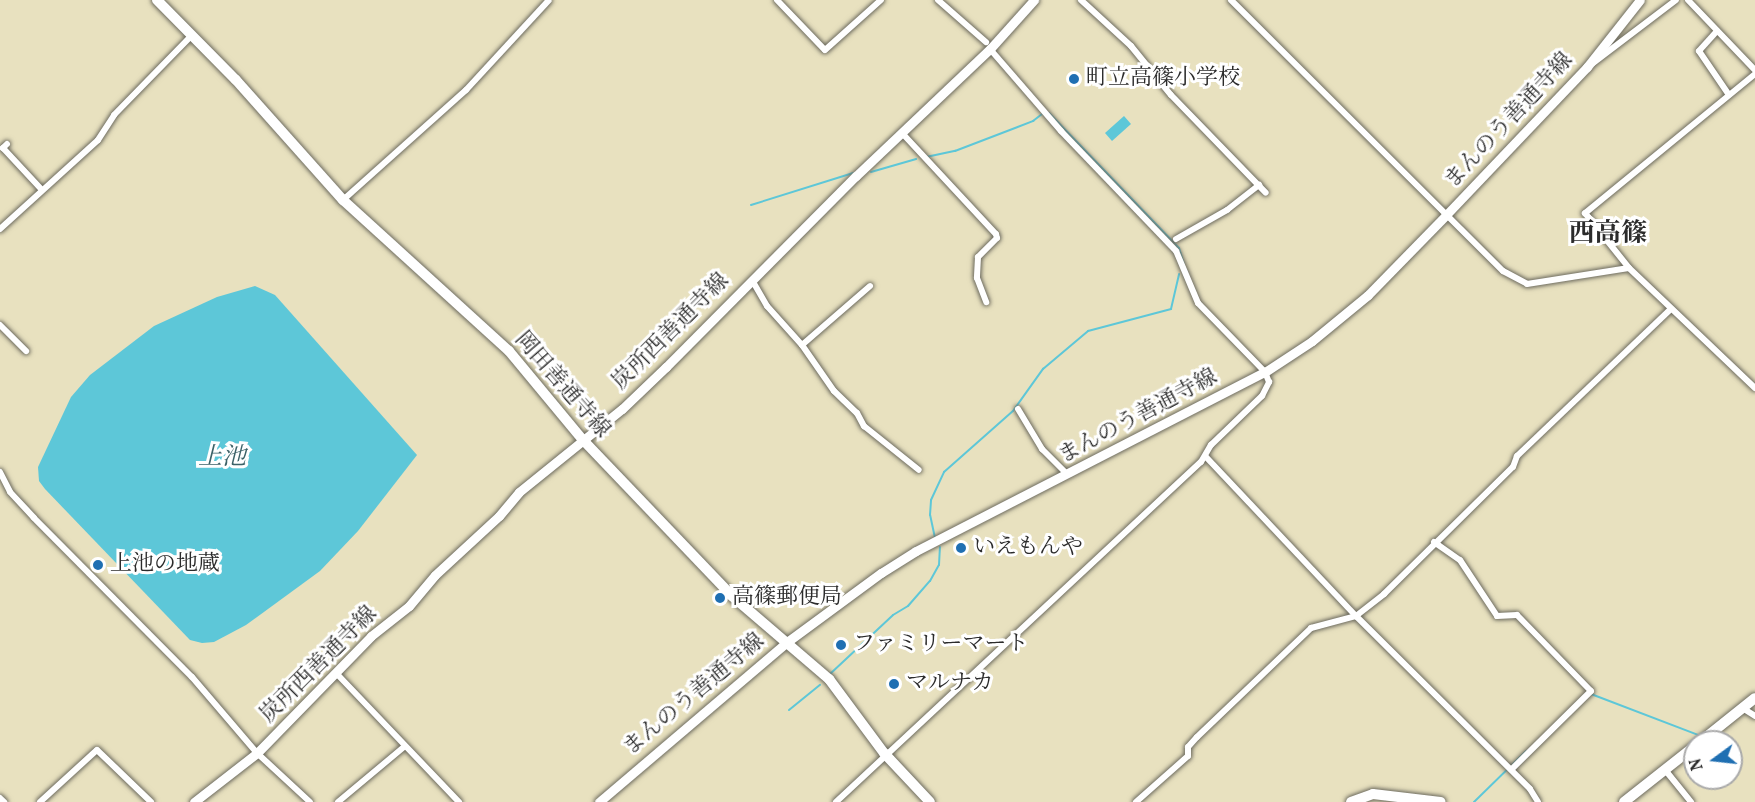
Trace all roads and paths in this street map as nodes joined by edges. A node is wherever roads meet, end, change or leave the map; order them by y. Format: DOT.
graph roads {
  1 [pos="157,0"];
  2 [pos="549,0"];
  3 [pos="777,0"];
  4 [pos="880,0"];
  5 [pos="938,0"];
  6 [pos="1034,0"];
  7 [pos="1081,0"];
  8 [pos="1231,0"];
  9 [pos="1640,0"];
  10 [pos="1676,0"];
  11 [pos="1688,0"];
  12 [pos="1717,31"];
  13 [pos="192,35"];
  14 [pos="988,46"];
  15 [pos="1587,67"];
  16 [pos="1755,72"];
  17 [pos="1729,95"];
  18 [pos="902,133"];
  19 [pos="4,148"];
  20 [pos="1258,185"];
  21 [pos="42,190"];
  22 [pos="1266,193"];
  23 [pos="343,200"];
  24 [pos="1446,215"];
  25 [pos="0,229"];
  26 [pos="1176,239"];
  27 [pos="1629,268"];
  28 [pos="752,279"];
  29 [pos="870,286"];
  30 [pos="986,302"];
  31 [pos="1671,309"];
  32 [pos="0,325"];
  33 [pos="802,345"];
  34 [pos="26,351"];
  35 [pos="1265,372"];
  36 [pos="1754,385"];
  37 [pos="1018,409"];
  38 [pos="583,440"];
  39 [pos="1206,457"];
  40 [pos="919,470"];
  41 [pos="0,472"];
  42 [pos="1069,476"];
  43 [pos="1434,542"];
  44 [pos="1356,616"];
  45 [pos="787,642"];
  46 [pos="337,674"];
  47 [pos="1755,698"];
  48 [pos="1744,709"];
  49 [pos="1755,716"];
  50 [pos="1717,730"];
  51 [pos="405,746"];
  52 [pos="258,753"];
  53 [pos="884,753"];
  54 [pos="1683,756"];
  55 [pos="1511,770"];
  56 [pos="1666,771"];
  57 [pos="0,798"];
  58 [pos="3,802"];
  59 [pos="40,802"];
  60 [pos="151,802"];
  61 [pos="194,802"];
  62 [pos="310,802"];
  63 [pos="338,802"];
  64 [pos="459,802"];
  65 [pos="599,802"];
  66 [pos="836,802"];
  67 [pos="930,802"];
  68 [pos="1136,802"];
  69 [pos="1351,802"];
  70 [pos="1441,802"];
  71 [pos="1538,802"];
  72 [pos="1624,802"];
  73 [pos="1691,802"];
  1 -- 13 [label="main road, 岡田善通寺線"];
  2 -- 23 [label="street"];
  3 -- 4 [label="street"];
  5 -- 14 [label="street"];
  6 -- 14 [label="main road, 炭所西善通寺線"];
  7 -- 20 [label="street"];
  8 -- 24 [label="street"];
  9 -- 15 [label="main road, まんのう善通寺線"];
  10 -- 15 [label="street"];
  11 -- 12 [label="street"];
  12 -- 16 [label="street"];
  12 -- 17 [label="street"];
  13 -- 21 [label="street"];
  13 -- 23 [label="main road, 岡田善通寺線"];
  14 -- 18 [label="main road, 炭所西善通寺線"];
  14 -- 35 [label="street"];
  15 -- 24 [label="main road, まんのう善通寺線"];
  16 -- 17 [label="street"];
  17 -- 27 [label="street"];
  18 -- 28 [label="main road, 炭所西善通寺線"];
  18 -- 30 [label="street"];
  19 -- 21 [label="street"];
  20 -- 22 [label="street"];
  20 -- 26 [label="street"];
  21 -- 25 [label="street"];
  23 -- 38 [label="main road, 岡田善通寺線"];
  24 -- 27 [label="street"];
  24 -- 35 [label="main road, まんのう善通寺線"];
  27 -- 31 [label="street"];
  28 -- 33 [label="street"];
  28 -- 38 [label="main road, 炭所西善通寺線"];
  29 -- 33 [label="street"];
  31 -- 36 [label="street"];
  31 -- 43 [label="street"];
  32 -- 34 [label="street"];
  33 -- 40 [label="street"];
  35 -- 39 [label="street"];
  35 -- 42 [label="main road, まんのう善通寺線"];
  37 -- 42 [label="street"];
  38 -- 45 [label="main road, 岡田善通寺線"];
  38 -- 46 [label="main road, 炭所西善通寺線"];
  39 -- 44 [label="street"];
  39 -- 53 [label="street"];
  41 -- 52 [label="street"];
  42 -- 45 [label="main road, まんのう善通寺線"];
  43 -- 44 [label="street"];
  43 -- 55 [label="street"];
  44 -- 55 [label="street"];
  44 -- 68 [label="street"];
  45 -- 53 [label="main road, 岡田善通寺線"];
  45 -- 65 [label="main road, まんのう善通寺線"];
  46 -- 51 [label="street"];
  46 -- 52 [label="main road, 炭所西善通寺線"];
  47 -- 48 [label="main road"];
  48 -- 49 [label="street"];
  48 -- 50 [label="main road"];
  51 -- 63 [label="street"];
  51 -- 64 [label="street"];
  52 -- 61 [label="main road, 炭所西善通寺線"];
  52 -- 62 [label="street"];
  53 -- 66 [label="street"];
  53 -- 67 [label="main road, 岡田善通寺線"];
  54 -- 56 [label="main road"];
  55 -- 71 [label="street"];
  56 -- 72 [label="main road"];
  56 -- 73 [label="street"];
  57 -- 58 [label="street"];
  59 -- 60 [label="street"];
  69 -- 70 [label="main road"];
}
